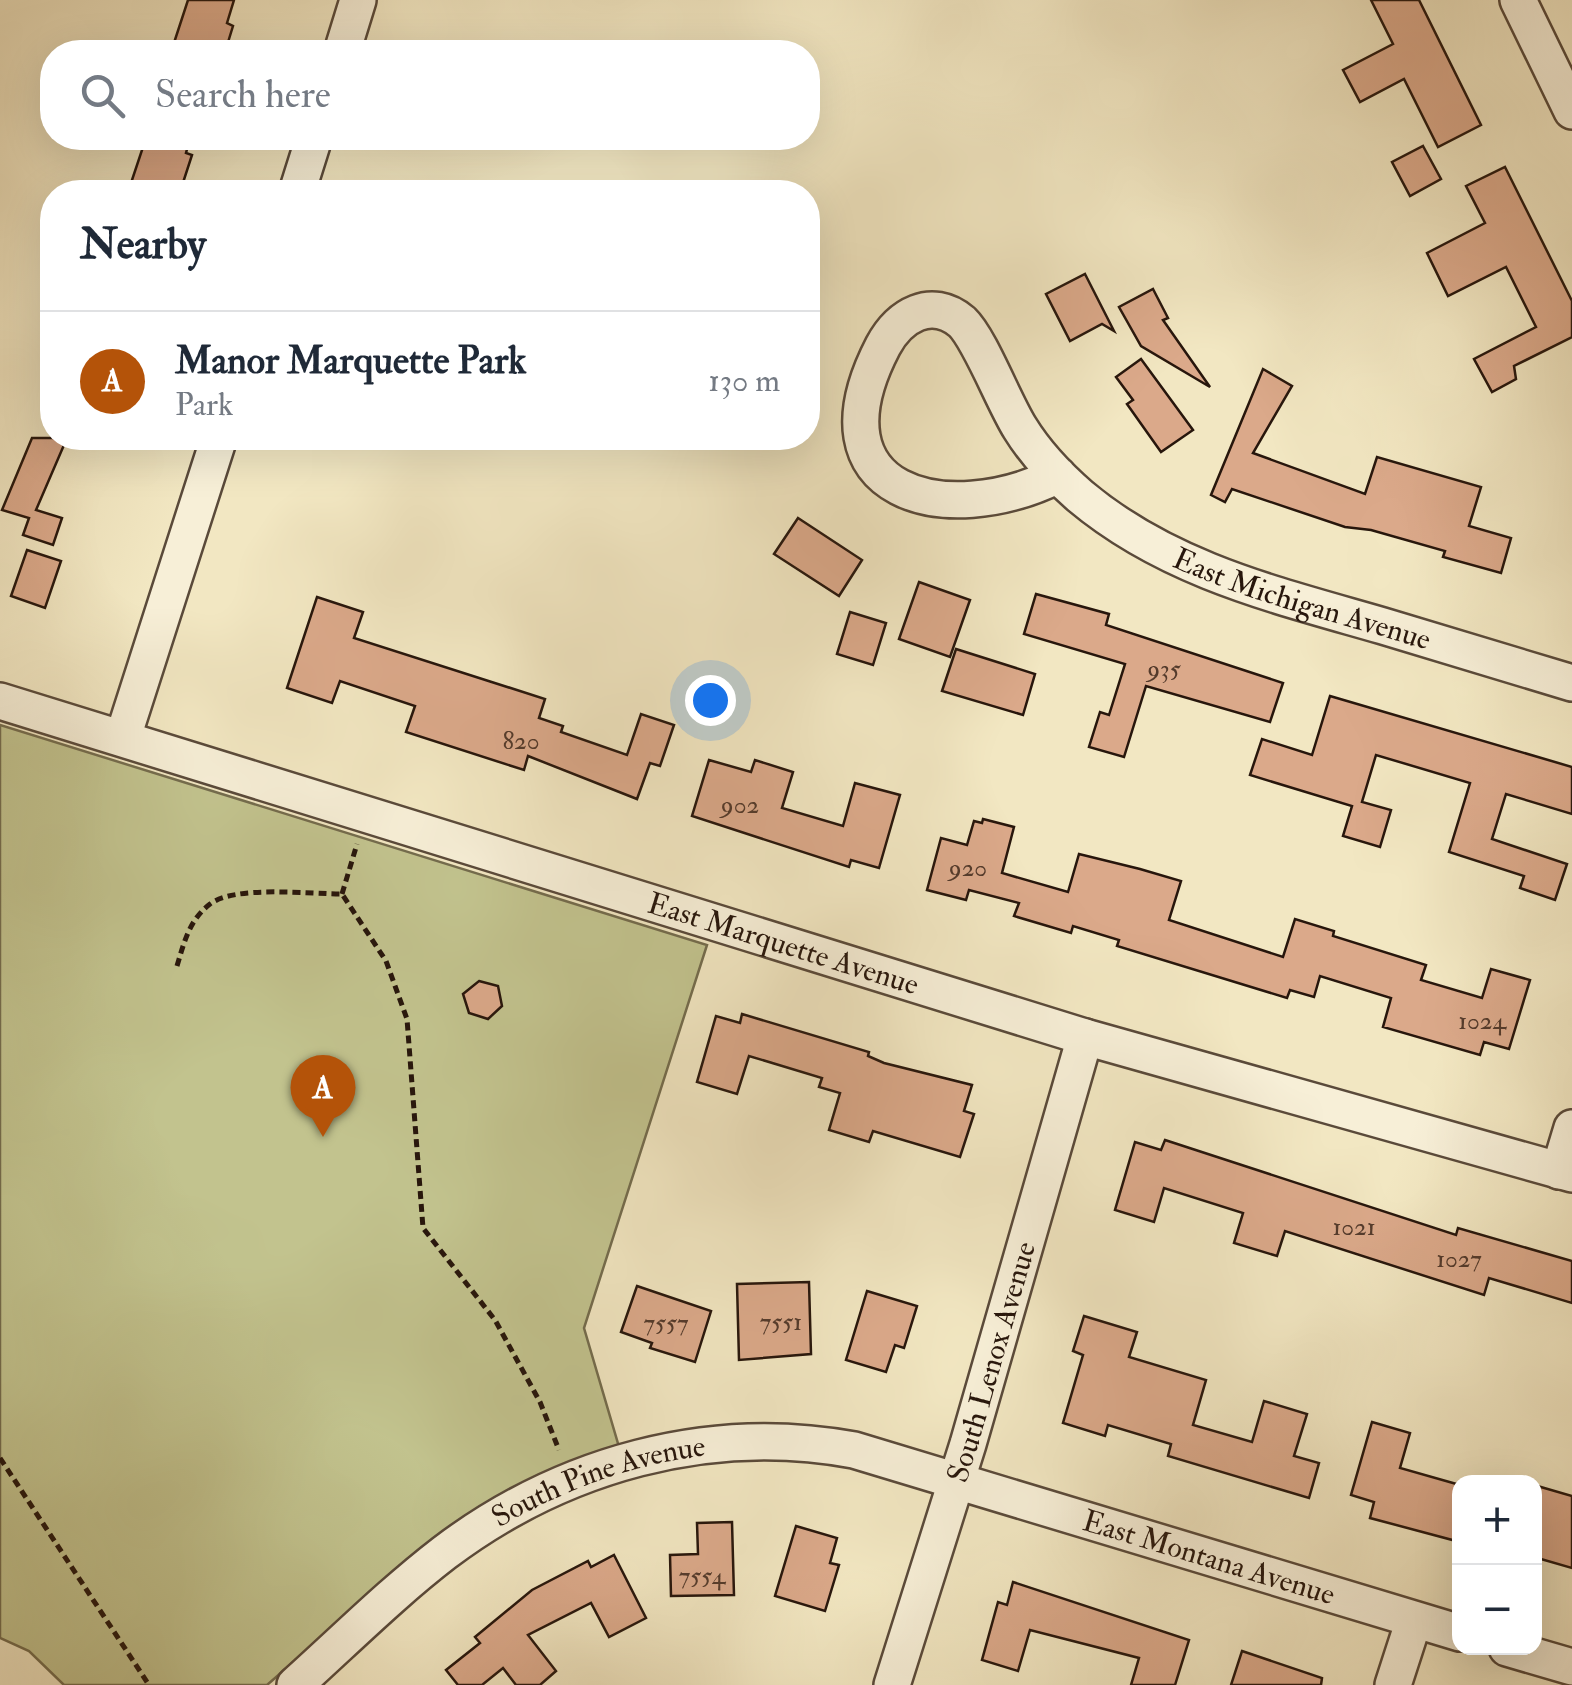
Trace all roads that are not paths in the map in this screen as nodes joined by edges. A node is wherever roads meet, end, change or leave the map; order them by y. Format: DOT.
graph roads {
  1 [pos="358,0"];
  2 [pos="1518,0"];
  3 [pos="346,40"];
  4 [pos="1572,111"];
  5 [pos="310,150"];
  6 [pos="301,180"];
  7 [pos="215,450"];
  8 [pos="1058,474"];
  9 [pos="1572,683"];
  10 [pos="0,701"];
  11 [pos="123,737"];
  12 [pos="1085,1036"];
  13 [pos="1572,1128"];
  14 [pos="1566,1173"];
  15 [pos="957,1480"];
  16 [pos="1414,1620"];
  17 [pos="1452,1631"];
  18 [pos="1531,1655"];
  19 [pos="1572,1667"];
  20 [pos="295,1685"];
  21 [pos="892,1685"];
  22 [pos="1394,1685"];
  1 -- 3 [label="street"];
  2 -- 4 [label="street"];
  5 -- 6 [label="street"];
  7 -- 11 [label="street"];
  8 -- 8 [label="street, East Michigan Avenue"];
  8 -- 9 [label="street, East Michigan Avenue"];
  10 -- 11 [label="street, East Marquette Avenue"];
  11 -- 12 [label="street, East Marquette Avenue"];
  12 -- 14 [label="street, East Marquette Avenue"];
  12 -- 15 [label="street, South Lenox Avenue"];
  13 -- 14 [label="street"];
  15 -- 16 [label="street, East Montana Avenue"];
  15 -- 20 [label="street, South Pine Avenue"];
  15 -- 21 [label="street, South Lenox Avenue"];
  16 -- 17 [label="street, East Montana Avenue"];
  16 -- 22 [label="street"];
  18 -- 19 [label="street"];
}
